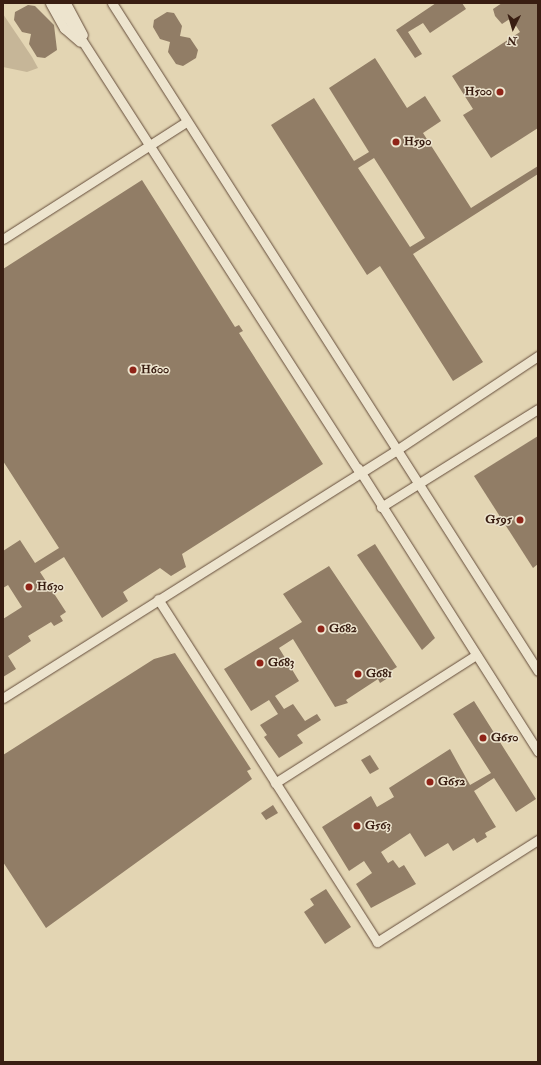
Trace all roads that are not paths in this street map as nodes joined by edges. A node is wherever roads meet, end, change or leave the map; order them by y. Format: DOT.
graph roads {
  1 [pos="66,3"];
  2 [pos="105,3"];
  3 [pos="112,3"];
  4 [pos="52,4"];
  5 [pos="123,24"];
  6 [pos="87,47"];
  7 [pos="186,122"];
  8 [pos="149,145"];
  9 [pos="3,239"];
  10 [pos="538,356"];
  11 [pos="538,409"];
  12 [pos="386,433"];
  13 [pos="412,437"];
  14 [pos="395,451"];
  15 [pos="360,473"];
  16 [pos="418,485"];
  17 [pos="381,507"];
  18 [pos="158,599"];
  19 [pos="476,655"];
  20 [pos="538,671"];
  21 [pos="3,698"];
  22 [pos="538,752"];
  23 [pos="275,783"];
  24 [pos="538,840"];
  1 -- 6 [label="street"];
  2 -- 5 [label="street"];
  3 -- 5 [label="street"];
  4 -- 6 [label="street"];
  5 -- 7 [label="street"];
  6 -- 8 [label="street"];
  7 -- 8 [label="street"];
  7 -- 12 [label="street"];
  8 -- 9 [label="street"];
  8 -- 15 [label="street"];
  10 -- 13 [label="street"];
  11 -- 16 [label="street"];
  12 -- 13 [label="street"];
  12 -- 14 [label="street"];
  13 -- 14 [label="street"];
  14 -- 15 [label="street"];
  14 -- 16 [label="street"];
  15 -- 17 [label="street"];
  15 -- 18 [label="street"];
  16 -- 17 [label="street"];
  16 -- 20 [label="street"];
  17 -- 19 [label="street"];
  18 -- 21 [label="street"];
  18 -- 23 [label="street"];
  19 -- 22 [label="street"];
  19 -- 23 [label="street"];
  23 -- 24 [label="street"];
}
